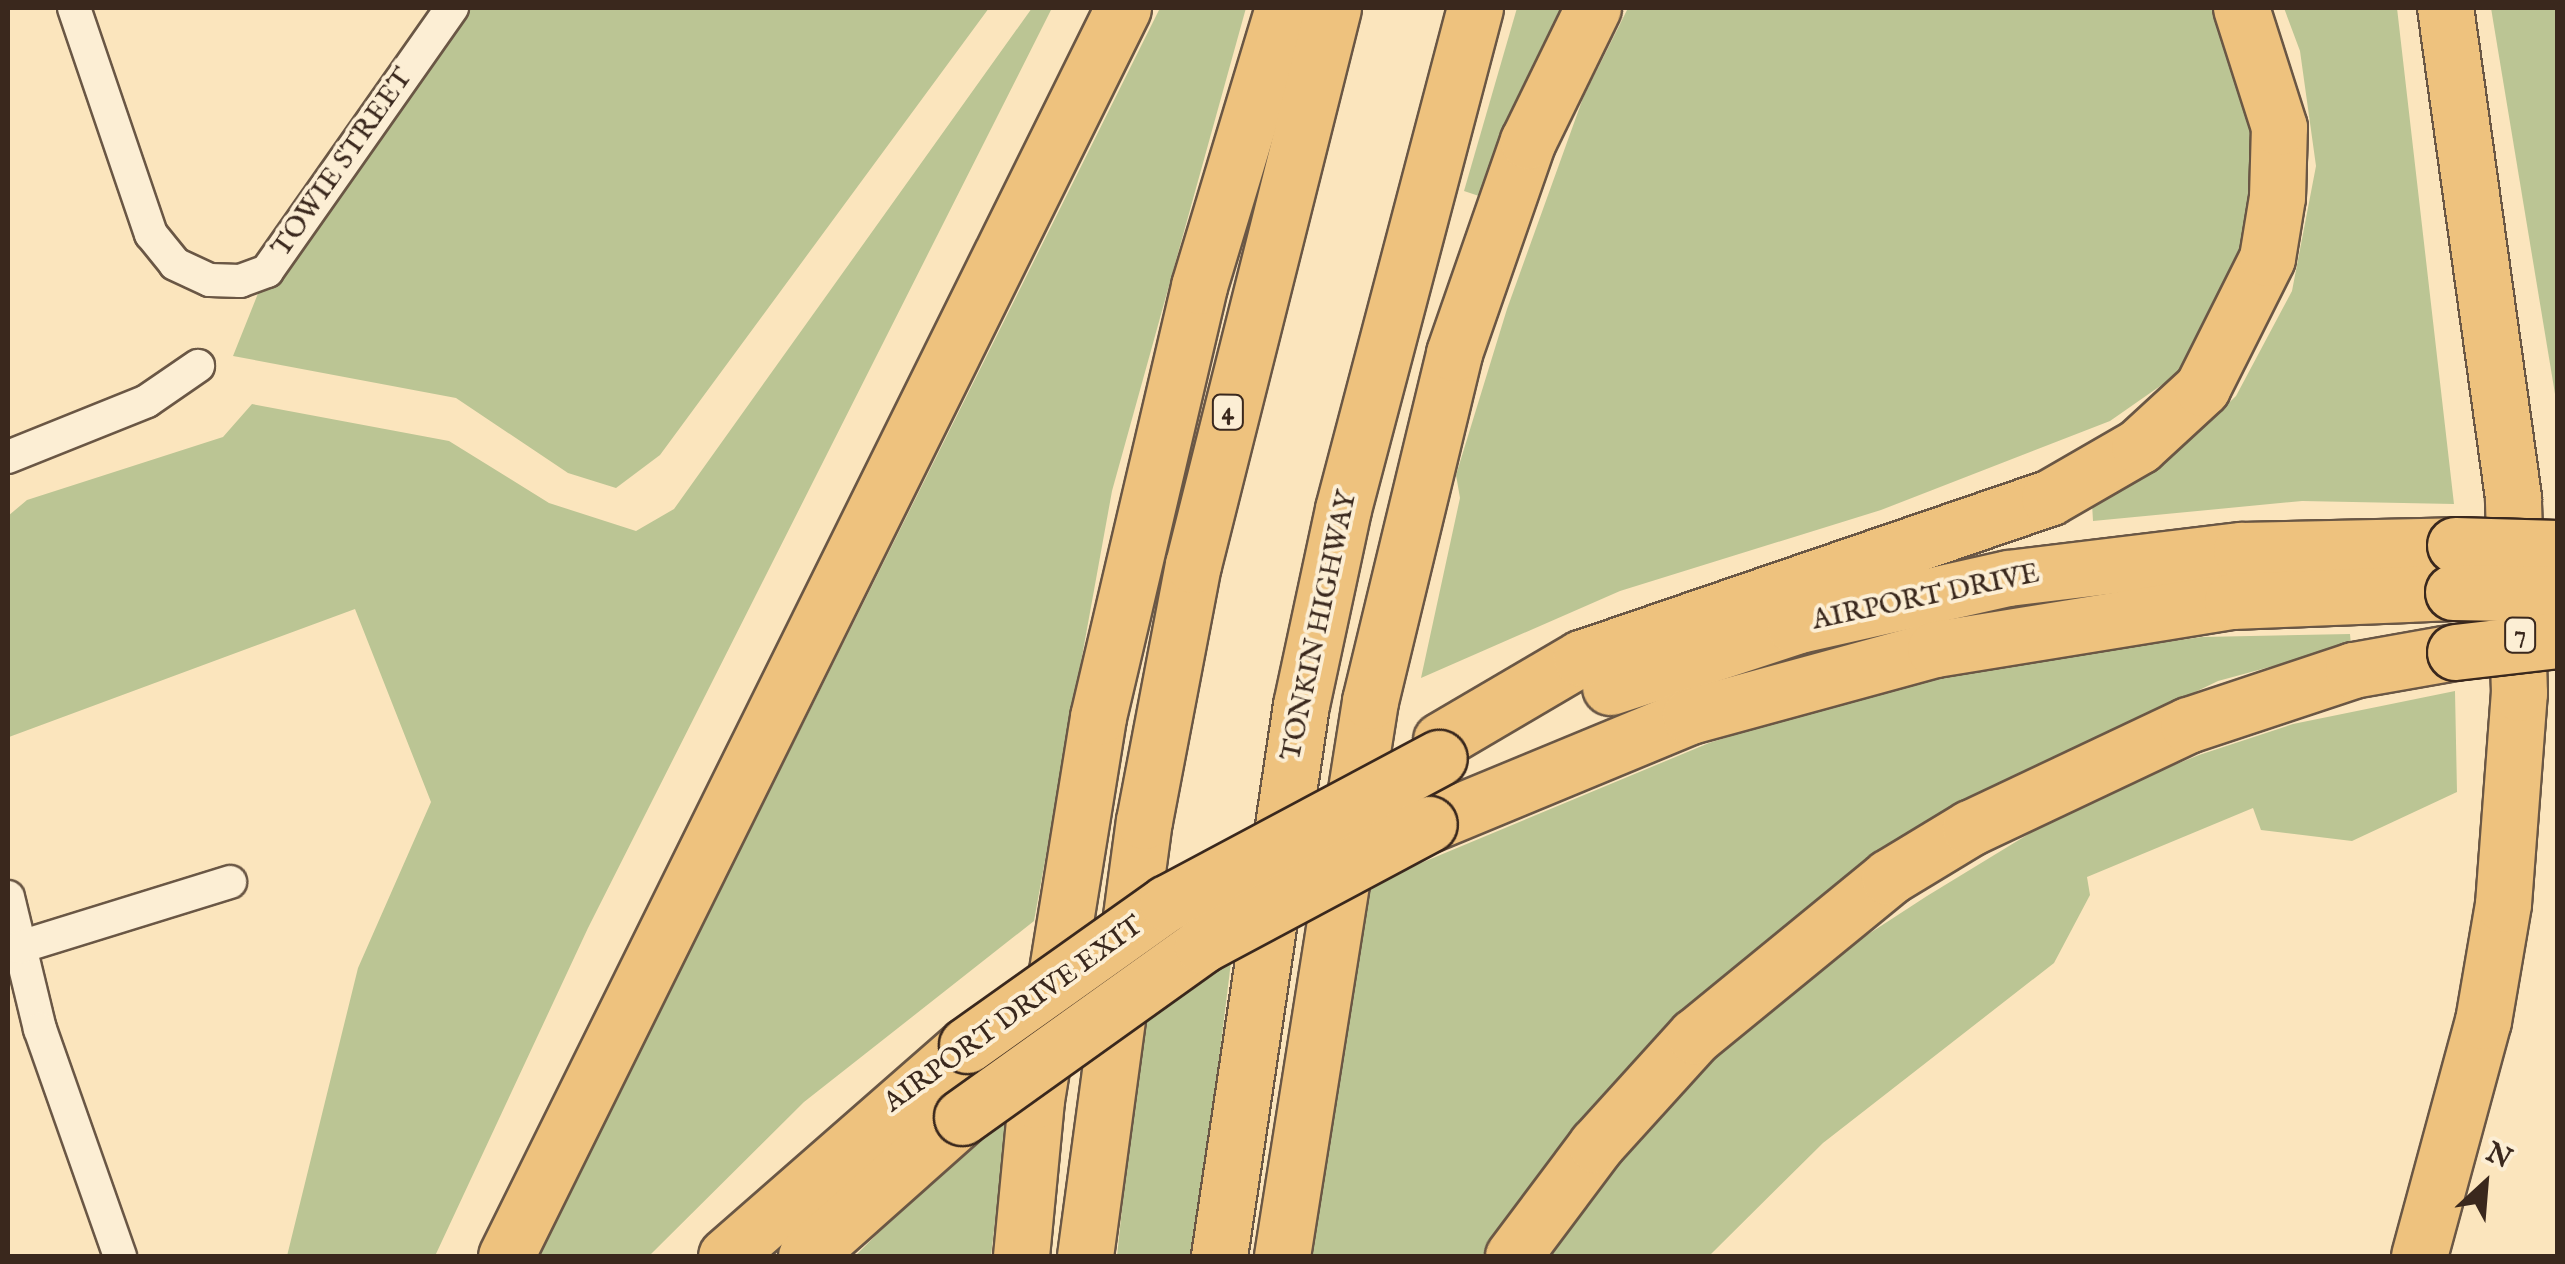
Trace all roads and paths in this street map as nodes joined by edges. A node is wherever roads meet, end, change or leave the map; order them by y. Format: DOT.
graph roads {
  1 [pos="74,8"];
  2 [pos="452,8"];
  3 [pos="1123,8"];
  4 [pos="1283,8"];
  5 [pos="1332,8"];
  6 [pos="1476,8"];
  7 [pos="1593,8"];
  8 [pos="2241,8"];
  9 [pos="2446,8"];
  10 [pos="198,366"];
  11 [pos="8,457"];
  12 [pos="2558,548"];
  13 [pos="2454,568"];
  14 [pos="2558,594"];
  15 [pos="2558,640"];
  16 [pos="1440,749"];
  17 [pos="1330,812"];
  18 [pos="230,882"];
  19 [pos="8,898"];
  20 [pos="20,947"];
  21 [pos="120,1256"];
  22 [pos="506,1256"];
  23 [pos="726,1256"];
  24 [pos="806,1256"];
  25 [pos="1020,1256"];
  26 [pos="1085,1256"];
  27 [pos="1219,1256"];
  28 [pos="1282,1256"];
  29 [pos="1513,1256"];
  30 [pos="2419,1256"];
  1 -- 2 [label="street, TOWIE STREET"];
  3 -- 22 [label="highway"];
  4 -- 25 [label="highway"];
  5 -- 26 [label="highway, 4"];
  6 -- 27 [label="highway, TONKIN HIGHWAY"];
  7 -- 28 [label="highway"];
  8 -- 16 [label="highway"];
  9 -- 30 [label="highway, 7"];
  10 -- 11 [label="street"];
  12 -- 13 [label="highway, AIRPORT DRIVE, bridge"];
  13 -- 14 [label="highway, bridge"];
  13 -- 16 [label="highway, AIRPORT DRIVE"];
  13 -- 24 [label="highway, bridge"];
  15 -- 29 [label="highway, bridge"];
  16 -- 17 [label="highway, AIRPORT DRIVE, bridge"];
  17 -- 23 [label="highway, AIRPORT DRIVE EXIT, bridge"];
  18 -- 20 [label="street"];
  19 -- 20 [label="street"];
  20 -- 21 [label="street"];
}
